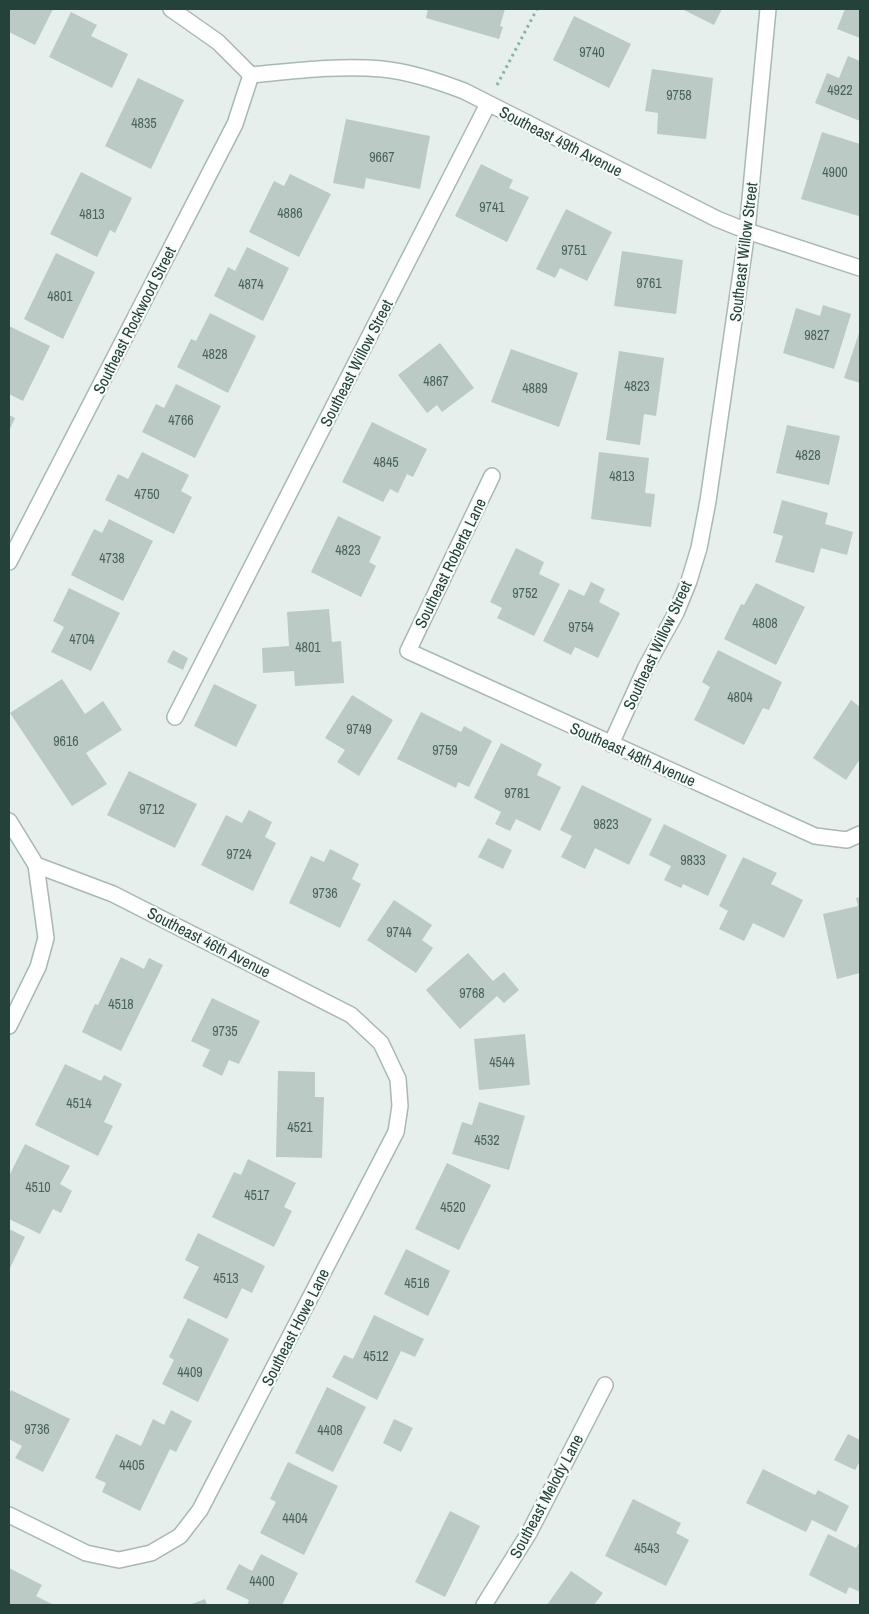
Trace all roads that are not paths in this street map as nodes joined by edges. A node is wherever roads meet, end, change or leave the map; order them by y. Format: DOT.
graph roads {
  1 [pos="171,9"];
  2 [pos="768,9"];
  3 [pos="251,75"];
  4 [pos="488,104"];
  5 [pos="747,231"];
  6 [pos="860,268"];
  7 [pos="492,476"];
  8 [pos="9,562"];
  9 [pos="408,651"];
  10 [pos="175,717"];
  11 [pos="611,744"];
  12 [pos="9,821"];
  13 [pos="860,834"];
  14 [pos="36,865"];
  15 [pos="9,1026"];
  16 [pos="398,1079"];
  17 [pos="605,1385"];
  18 [pos="9,1515"];
  19 [pos="484,1605"];
  1 -- 3 [label="street"];
  2 -- 5 [label="street, Southeast Willow Street"];
  3 -- 4 [label="street, Southeast 49th Avenue"];
  3 -- 8 [label="street, Southeast Rockwood Street"];
  4 -- 5 [label="street, Southeast 49th Avenue"];
  4 -- 10 [label="street, Southeast Willow Street"];
  5 -- 6 [label="street, Southeast 49th Avenue"];
  5 -- 11 [label="street, Southeast Willow Street"];
  7 -- 9 [label="street, Southeast Roberta Lane"];
  9 -- 11 [label="street, Southeast 48th Avenue"];
  11 -- 13 [label="street, Southeast 48th Avenue"];
  12 -- 14 [label="street"];
  14 -- 15 [label="street"];
  14 -- 16 [label="street, Southeast 46th Avenue"];
  16 -- 18 [label="street, Southeast Howe Lane"];
  17 -- 19 [label="street, Southeast Melody Lane"];
}
